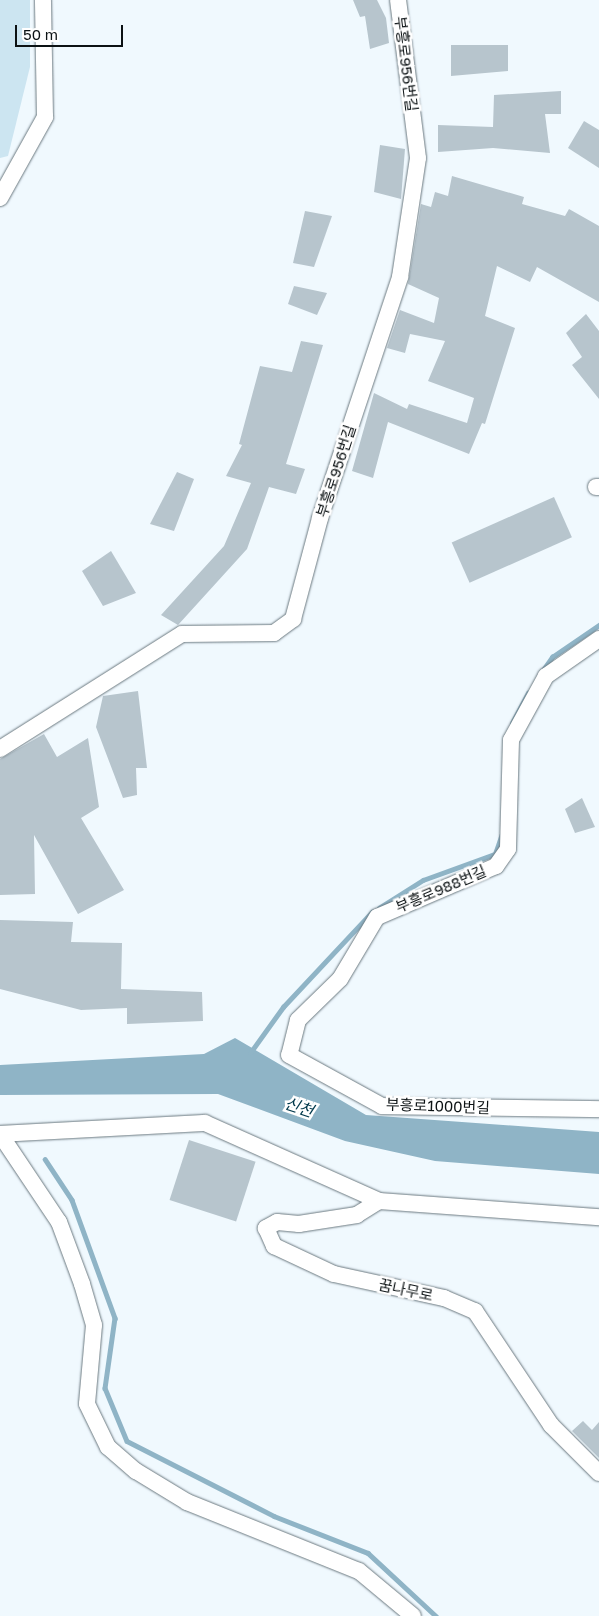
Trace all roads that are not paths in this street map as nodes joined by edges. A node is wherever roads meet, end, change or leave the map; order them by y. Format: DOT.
graph roads {
  1 [pos="43,0"];
  2 [pos="398,0"];
  3 [pos="0,198"];
  4 [pos="599,639"];
  5 [pos="0,749"];
  6 [pos="289,1055"];
  7 [pos="599,1109"];
  8 [pos="0,1134"];
  9 [pos="379,1201"];
  10 [pos="599,1217"];
  11 [pos="599,1473"];
  12 [pos="413,1616"];
  1 -- 3 [label="street"];
  2 -- 5 [label="street, 부흥로956번길"];
  4 -- 6 [label="street, 부흥로988번길"];
  6 -- 7 [label="street, 부흥로1000번길"];
  8 -- 9 [label="street"];
  8 -- 12 [label="street"];
  9 -- 10 [label="street"];
  9 -- 11 [label="street, 꿈나무로"];
}
